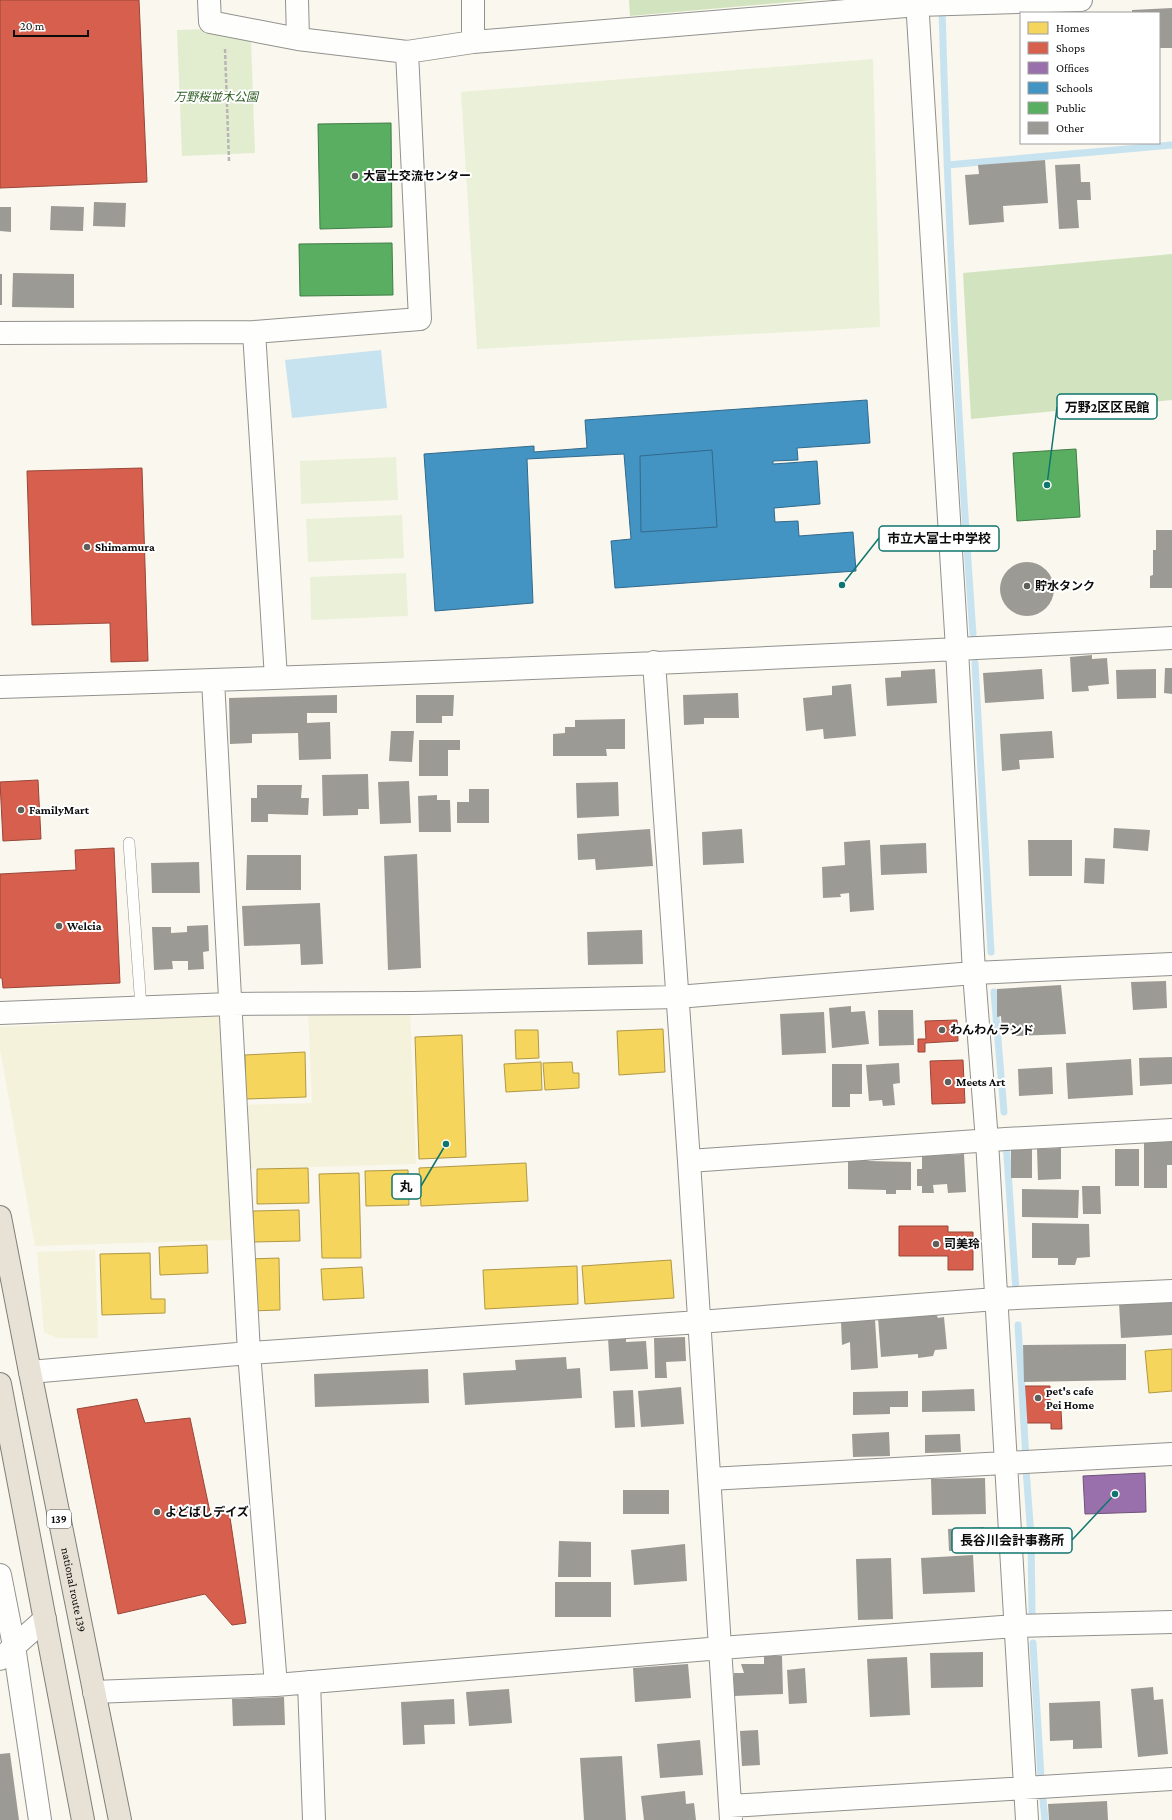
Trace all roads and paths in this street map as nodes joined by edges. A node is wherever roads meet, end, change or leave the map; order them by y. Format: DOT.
graph roads {
  1 [pos="209,0"];
  2 [pos="297,0"];
  3 [pos="473,0"];
  4 [pos="1081,0"];
  5 [pos="918,2"];
  6 [pos="225,25"];
  7 [pos="298,39"];
  8 [pos="473,42"];
  9 [pos="407,52"];
  10 [pos="229,161"];
  11 [pos="254,332"];
  12 [pos="0,333"];
  13 [pos="1172,638"];
  14 [pos="957,649"];
  15 [pos="654,662"];
  16 [pos="276,678"];
  17 [pos="213,680"];
  18 [pos="0,687"];
  19 [pos="129,843"];
  20 [pos="1172,964"];
  21 [pos="974,973"];
  22 [pos="677,997"];
  23 [pos="230,1004"];
  24 [pos="142,1007"];
  25 [pos="0,1013"];
  26 [pos="1172,1130"];
  27 [pos="987,1141"];
  28 [pos="689,1161"];
  29 [pos="0,1218"];
  30 [pos="1172,1291"];
  31 [pos="996,1299"];
  32 [pos="699,1322"];
  33 [pos="249,1353"];
  34 [pos="30,1372"];
  35 [pos="0,1384"];
  36 [pos="1172,1454"];
  37 [pos="1007,1463"];
  38 [pos="710,1479"];
  39 [pos="0,1575"];
  40 [pos="45,1619"];
  41 [pos="1172,1622"];
  42 [pos="1015,1626"];
  43 [pos="721,1648"];
  44 [pos="7,1652"];
  45 [pos="309,1682"];
  46 [pos="276,1685"];
  47 [pos="94,1692"];
  48 [pos="1172,1779"];
  49 [pos="1025,1788"];
  50 [pos="730,1813"];
  51 [pos="40,1820"];
  52 [pos="83,1820"];
  53 [pos="120,1820"];
  54 [pos="314,1820"];
  55 [pos="1027,1820"];
  1 -- 6 [label="street"];
  2 -- 7 [label="street"];
  3 -- 8 [label="street"];
  4 -- 5 [label="street"];
  5 -- 8 [label="street"];
  5 -- 14 [label="street"];
  6 -- 7 [label="street"];
  6 -- 10 [label="path"];
  7 -- 9 [label="street"];
  8 -- 9 [label="street"];
  9 -- 11 [label="street"];
  11 -- 12 [label="street"];
  11 -- 16 [label="street"];
  13 -- 14 [label="street"];
  14 -- 15 [label="street"];
  14 -- 21 [label="street"];
  15 -- 16 [label="street"];
  15 -- 22 [label="street"];
  16 -- 17 [label="street"];
  17 -- 18 [label="street"];
  17 -- 23 [label="street"];
  19 -- 24 [label="lane"];
  20 -- 21 [label="street"];
  21 -- 22 [label="street"];
  21 -- 27 [label="street"];
  22 -- 23 [label="street"];
  22 -- 28 [label="street"];
  23 -- 24 [label="street"];
  23 -- 33 [label="street"];
  24 -- 25 [label="street"];
  26 -- 27 [label="street"];
  27 -- 28 [label="street"];
  27 -- 31 [label="street"];
  28 -- 32 [label="street"];
  29 -- 34 [label="highway, national route 139 / 139"];
  30 -- 31 [label="street"];
  31 -- 32 [label="street"];
  31 -- 37 [label="street"];
  32 -- 33 [label="street"];
  32 -- 38 [label="street"];
  33 -- 34 [label="street"];
  33 -- 46 [label="street"];
  34 -- 47 [label="highway, national route 139 / 139"];
  35 -- 40 [label="highway"];
  36 -- 37 [label="street"];
  37 -- 38 [label="street"];
  37 -- 42 [label="street"];
  38 -- 43 [label="street"];
  39 -- 44 [label="street"];
  40 -- 44 [label="street"];
  40 -- 52 [label="highway"];
  41 -- 42 [label="street"];
  42 -- 43 [label="street"];
  42 -- 49 [label="street"];
  43 -- 45 [label="street"];
  43 -- 50 [label="street"];
  44 -- 51 [label="street"];
  45 -- 46 [label="street"];
  45 -- 54 [label="street"];
  46 -- 47 [label="street"];
  47 -- 53 [label="highway, national route 139 / 139"];
  48 -- 49 [label="street"];
  49 -- 50 [label="street"];
  49 -- 55 [label="street"];
}
